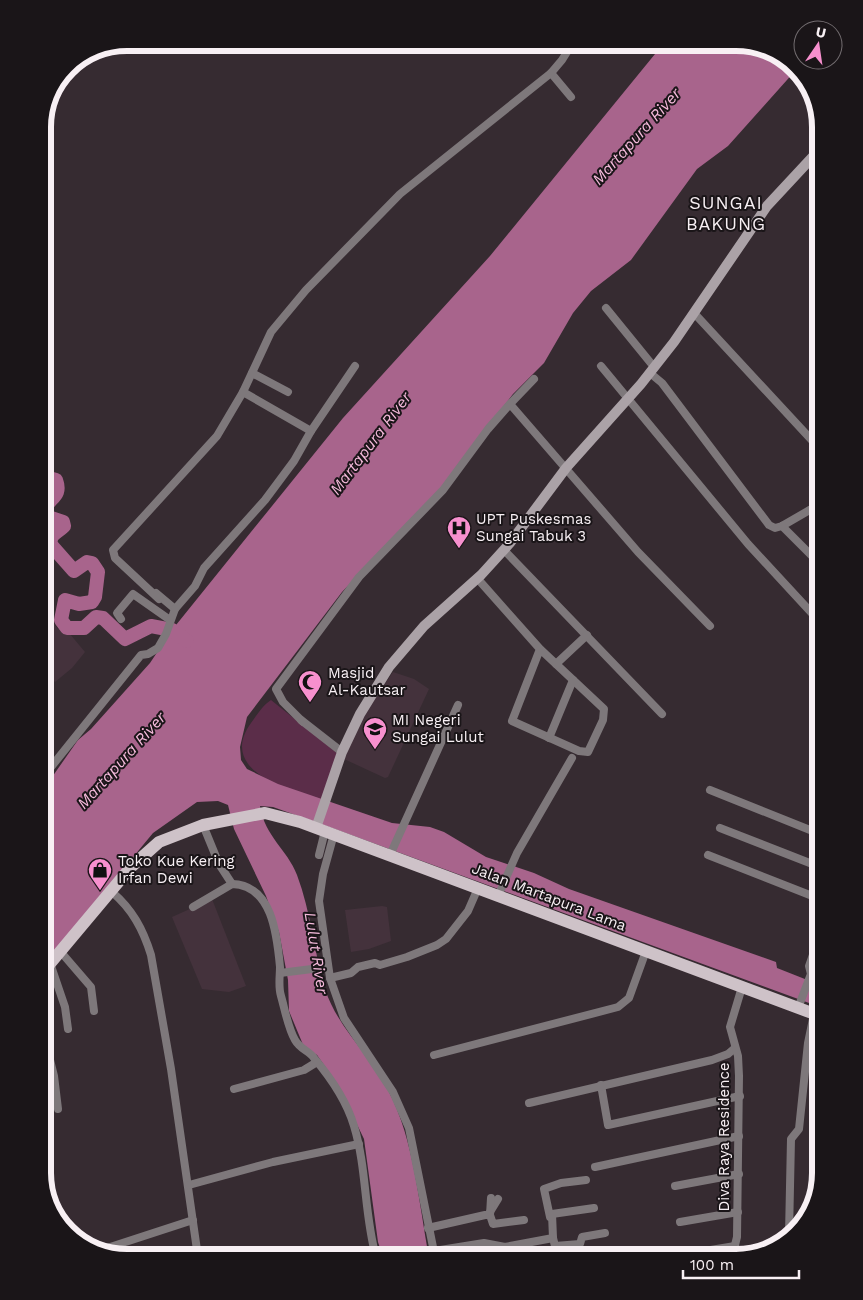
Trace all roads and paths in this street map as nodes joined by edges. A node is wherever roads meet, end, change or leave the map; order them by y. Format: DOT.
graph roads {
  1 [pos="568,51"];
  2 [pos="551,73"];
  3 [pos="571,97"];
  4 [pos="812,158"];
  5 [pos="606,308"];
  6 [pos="694,313"];
  7 [pos="355,366"];
  8 [pos="601,366"];
  9 [pos="652,370"];
  10 [pos="252,372"];
  11 [pos="534,379"];
  12 [pos="242,392"];
  13 [pos="288,392"];
  14 [pos="627,399"];
  15 [pos="510,404"];
  16 [pos="311,432"];
  17 [pos="812,439"];
  18 [pos="566,468"];
  19 [pos="810,510"];
  20 [pos="782,526"];
  21 [pos="504,550"];
  22 [pos="812,556"];
  23 [pos="477,578"];
  24 [pos="152,592"];
  25 [pos="159,599"];
  26 [pos="175,609"];
  27 [pos="812,613"];
  28 [pos="121,619"];
  29 [pos="169,622"];
  30 [pos="710,626"];
  31 [pos="587,635"];
  32 [pos="540,649"];
  33 [pos="556,664"];
  34 [pos="574,680"];
  35 [pos="280,703"];
  36 [pos="458,705"];
  37 [pos="662,714"];
  38 [pos="303,722"];
  39 [pos="548,738"];
  40 [pos="342,752"];
  41 [pos="572,758"];
  42 [pos="51,767"];
  43 [pos="710,790"];
  44 [pos="203,825"];
  45 [pos="720,828"];
  46 [pos="323,829"];
  47 [pos="812,831"];
  48 [pos="390,854"];
  49 [pos="708,854"];
  50 [pos="319,855"];
  51 [pos="812,864"];
  52 [pos="232,884"];
  53 [pos="478,888"];
  54 [pos="112,892"];
  55 [pos="498,894"];
  56 [pos="812,896"];
  57 [pos="192,907"];
  58 [pos="60,951"];
  59 [pos="646,951"];
  60 [pos="812,958"];
  61 [pos="51,962"];
  62 [pos="326,967"];
  63 [pos="281,973"];
  64 [pos="811,974"];
  65 [pos="51,978"];
  66 [pos="330,978"];
  67 [pos="742,987"];
  68 [pos="800,1004"];
  69 [pos="94,1010"];
  70 [pos="812,1012"];
  71 [pos="68,1029"];
  72 [pos="812,1031"];
  73 [pos="735,1048"];
  74 [pos="434,1055"];
  75 [pos="317,1062"];
  76 [pos="51,1065"];
  77 [pos="601,1085"];
  78 [pos="234,1089"];
  79 [pos="740,1096"];
  80 [pos="529,1102"];
  81 [pos="58,1109"];
  82 [pos="739,1136"];
  83 [pos="359,1144"];
  84 [pos="595,1167"];
  85 [pos="739,1174"];
  86 [pos="586,1180"];
  87 [pos="188,1185"];
  88 [pos="675,1186"];
  89 [pos="495,1198"];
  90 [pos="594,1208"];
  91 [pos="738,1212"];
  92 [pos="490,1214"];
  93 [pos="550,1217"];
  94 [pos="193,1220"];
  95 [pos="524,1220"];
  96 [pos="680,1222"];
  97 [pos="789,1226"];
  98 [pos="428,1228"];
  99 [pos="605,1233"];
  100 [pos="554,1242"];
  101 [pos="735,1246"];
  102 [pos="111,1247"];
  103 [pos="197,1249"];
  104 [pos="374,1249"];
  105 [pos="433,1249"];
  106 [pos="457,1249"];
  107 [pos="555,1249"];
  108 [pos="718,1249"];
  109 [pos="733,1249"];
  1 -- 2 [label="street"];
  2 -- 3 [label="street"];
  2 -- 10 [label="street"];
  4 -- 6 [label="street"];
  5 -- 9 [label="street"];
  6 -- 9 [label="street"];
  6 -- 17 [label="street"];
  7 -- 16 [label="street"];
  8 -- 14 [label="street"];
  9 -- 14 [label="street"];
  9 -- 20 [label="street"];
  10 -- 12 [label="street"];
  10 -- 13 [label="street"];
  11 -- 15 [label="street"];
  12 -- 16 [label="street"];
  12 -- 24 [label="street"];
  14 -- 18 [label="street"];
  14 -- 27 [label="street"];
  15 -- 18 [label="street"];
  15 -- 38 [label="street"];
  16 -- 26 [label="street"];
  18 -- 21 [label="street"];
  18 -- 30 [label="street"];
  19 -- 20 [label="street"];
  20 -- 22 [label="street"];
  21 -- 23 [label="street"];
  21 -- 31 [label="street"];
  23 -- 32 [label="street"];
  23 -- 40 [label="street"];
  24 -- 25 [label="street"];
  24 -- 26 [label="street"];
  26 -- 29 [label="street"];
  28 -- 29 [label="street"];
  29 -- 42 [label="street"];
  31 -- 33 [label="street"];
  31 -- 37 [label="street"];
  32 -- 33 [label="street"];
  32 -- 39 [label="street"];
  33 -- 34 [label="street"];
  34 -- 39 [label="street"];
  34 -- 39 [label="street"];
  35 -- 38 [label="street"];
  36 -- 48 [label="street"];
  38 -- 40 [label="street"];
  40 -- 46 [label="street"];
  41 -- 55 [label="street"];
  43 -- 47 [label="street"];
  44 -- 46 [label="main road, Jalan Martapura Lama"];
  44 -- 52 [label="street"];
  44 -- 54 [label="main road"];
  45 -- 51 [label="street"];
  46 -- 48 [label="main road, Jalan Martapura Lama"];
  46 -- 50 [label="street"];
  46 -- 62 [label="street"];
  48 -- 53 [label="main road, Jalan Martapura Lama"];
  49 -- 56 [label="street"];
  52 -- 57 [label="street"];
  52 -- 63 [label="street"];
  53 -- 55 [label="main road, Jalan Martapura Lama"];
  53 -- 66 [label="street"];
  54 -- 58 [label="main road"];
  54 -- 87 [label="street"];
  55 -- 59 [label="main road, Jalan Martapura Lama"];
  58 -- 61 [label="main road"];
  58 -- 69 [label="street"];
  59 -- 67 [label="main road, Jalan Martapura Lama"];
  59 -- 74 [label="street"];
  60 -- 64 [label="street"];
  62 -- 63 [label="street"];
  62 -- 66 [label="street"];
  63 -- 75 [label="street"];
  64 -- 68 [label="street"];
  65 -- 71 [label="street"];
  66 -- 98 [label="street"];
  67 -- 68 [label="main road, Jalan Martapura Lama"];
  67 -- 73 [label="street, Diva Raya Residence"];
  68 -- 70 [label="main road, Jalan Martapura Lama"];
  72 -- 97 [label="street"];
  73 -- 77 [label="street"];
  73 -- 79 [label="street, Diva Raya Residence"];
  75 -- 78 [label="street"];
  75 -- 83 [label="street"];
  76 -- 81 [label="street"];
  77 -- 79 [label="street"];
  77 -- 80 [label="street"];
  79 -- 82 [label="street, Diva Raya Residence"];
  82 -- 84 [label="street"];
  82 -- 85 [label="street, Diva Raya Residence"];
  83 -- 87 [label="street"];
  83 -- 104 [label="street"];
  85 -- 88 [label="street"];
  85 -- 91 [label="street, Diva Raya Residence"];
  86 -- 93 [label="street"];
  87 -- 94 [label="street"];
  89 -- 92 [label="street"];
  90 -- 93 [label="street"];
  91 -- 96 [label="street"];
  91 -- 101 [label="street, Diva Raya Residence"];
  92 -- 95 [label="street"];
  92 -- 98 [label="street"];
  93 -- 100 [label="street"];
  94 -- 102 [label="street"];
  94 -- 103 [label="street"];
  98 -- 105 [label="street"];
  99 -- 100 [label="street"];
  100 -- 106 [label="street"];
  100 -- 107 [label="street"];
  101 -- 108 [label="street"];
  101 -- 109 [label="street, Diva Raya Residence"];
}
